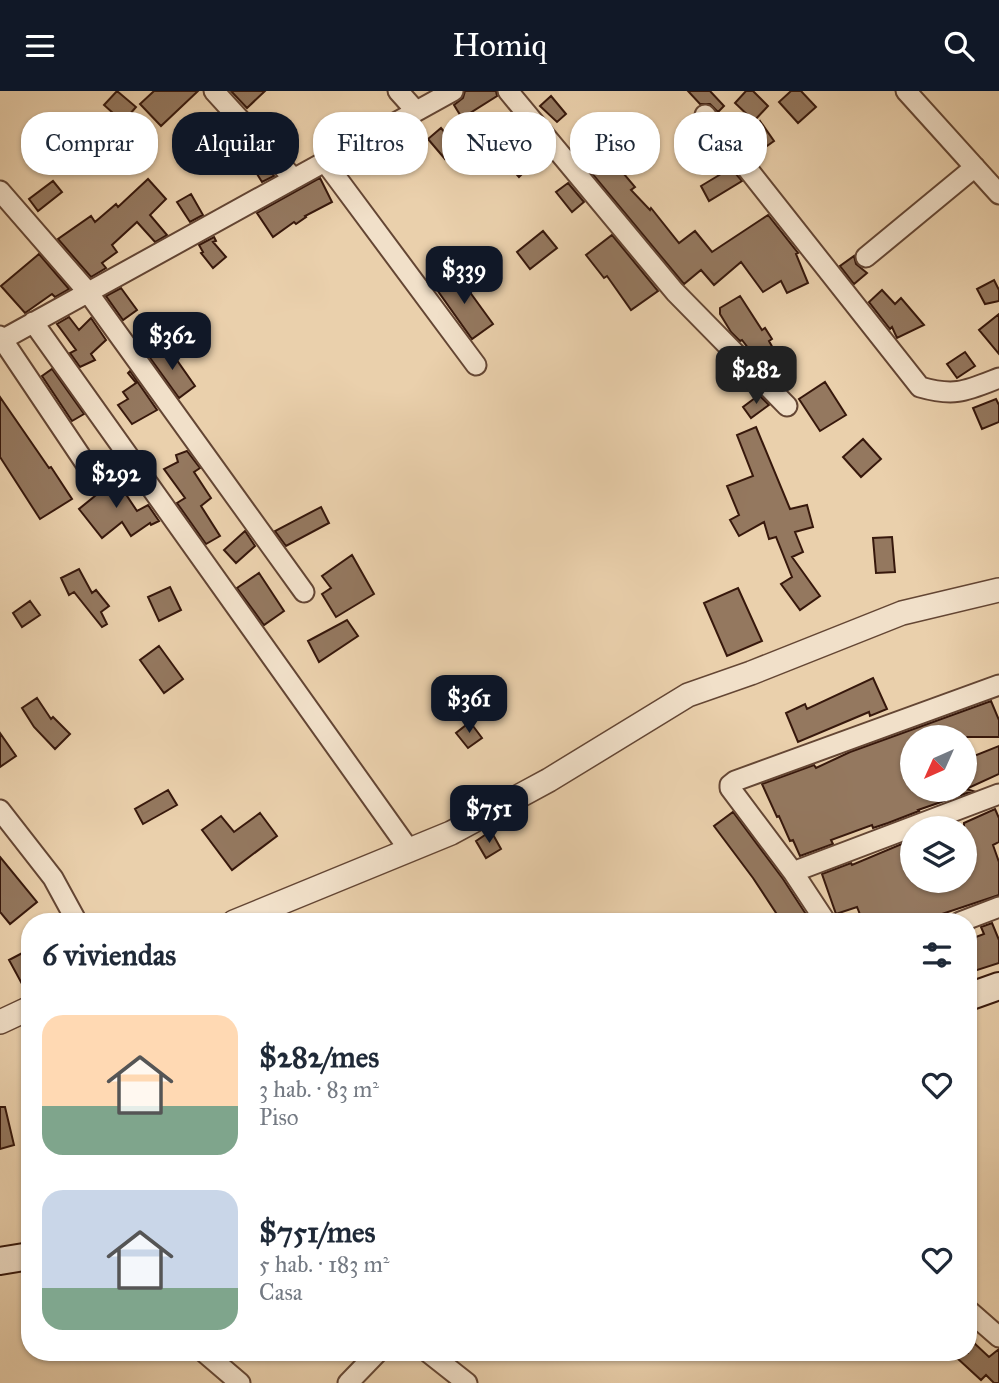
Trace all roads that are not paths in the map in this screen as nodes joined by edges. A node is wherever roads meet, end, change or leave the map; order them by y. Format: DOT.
graph roads {
  1 [pos="214,91"];
  2 [pos="398,91"];
  3 [pos="453,91"];
  4 [pos="508,91"];
  5 [pos="906,91"];
  6 [pos="416,111"];
  7 [pos="975,167"];
  8 [pos="313,169"];
  9 [pos="335,175"];
  10 [pos="752,175"];
  11 [pos="294,179"];
  12 [pos="0,191"];
  13 [pos="999,194"];
  14 [pos="866,257"];
  15 [pos="87,291"];
  16 [pos="33,322"];
  17 [pos="1,339"];
  18 [pos="476,365"];
  19 [pos="999,378"];
  20 [pos="787,406"];
  21 [pos="92,473"];
  22 [pos="999,590"];
  23 [pos="304,592"];
  24 [pos="999,685"];
  25 [pos="999,794"];
  26 [pos="0,810"];
  27 [pos="410,851"];
  28 [pos="793,872"];
  29 [pos="999,907"];
  30 [pos="73,913"];
  31 [pos="256,913"];
  32 [pos="820,913"];
  33 [pos="977,915"];
  34 [pos="999,986"];
  35 [pos="977,994"];
  36 [pos="21,1012"];
  37 [pos="0,1022"];
  38 [pos="21,1258"];
  39 [pos="0,1261"];
  40 [pos="977,1318"];
  41 [pos="999,1337"];
  42 [pos="214,1361"];
  43 [pos="369,1361"];
  44 [pos="439,1361"];
  45 [pos="240,1383"];
  46 [pos="348,1383"];
  47 [pos="467,1383"];
  1 -- 11 [label="street"];
  2 -- 6 [label="street"];
  3 -- 6 [label="street"];
  4 -- 20 [label="street"];
  5 -- 7 [label="street"];
  7 -- 13 [label="street"];
  7 -- 14 [label="street"];
  8 -- 11 [label="street"];
  9 -- 18 [label="street"];
  10 -- 19 [label="street"];
  11 -- 15 [label="street"];
  12 -- 15 [label="street"];
  15 -- 16 [label="street"];
  15 -- 23 [label="street"];
  16 -- 17 [label="street"];
  16 -- 27 [label="street"];
  17 -- 21 [label="street"];
  22 -- 27 [label="street"];
  24 -- 28 [label="street"];
  25 -- 28 [label="street"];
  26 -- 30 [label="street"];
  27 -- 31 [label="street"];
  28 -- 32 [label="street"];
  29 -- 33 [label="street"];
  34 -- 35 [label="main road"];
  36 -- 37 [label="street"];
  38 -- 39 [label="main road"];
  40 -- 41 [label="street"];
  42 -- 45 [label="street"];
  43 -- 46 [label="street"];
  44 -- 47 [label="street"];
}
